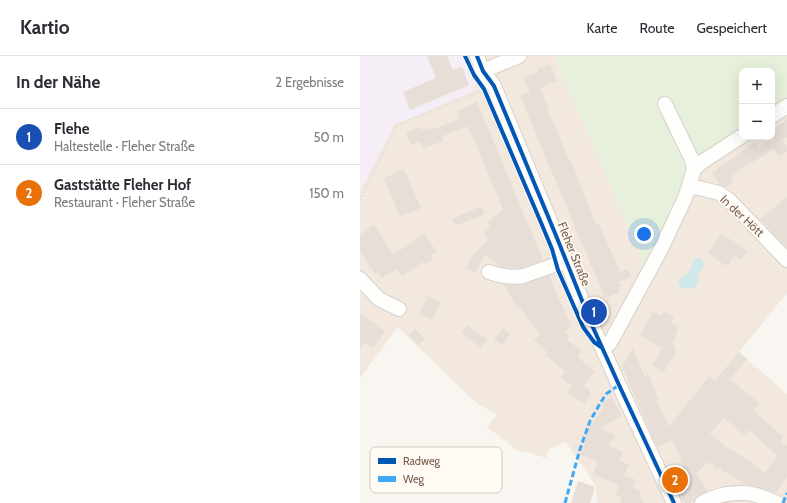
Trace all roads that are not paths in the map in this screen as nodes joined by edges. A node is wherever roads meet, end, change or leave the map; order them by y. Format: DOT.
graph roads {
  1 [pos="477,56"];
  2 [pos="519,56"];
  3 [pos="483,72"];
  4 [pos="665,104"];
  5 [pos="787,106"];
  6 [pos="775,114"];
  7 [pos="739,138"];
  8 [pos="694,169"];
  9 [pos="689,187"];
  10 [pos="787,260"];
  11 [pos="566,261"];
  12 [pos="489,272"];
  13 [pos="360,279"];
  14 [pos="399,309"];
  15 [pos="603,348"];
  16 [pos="674,503"];
  17 [pos="702,503"];
  18 [pos="777,503"];
  1 -- 3 [label="street, Fleher Straße"];
  2 -- 3 [label="street"];
  3 -- 11 [label="street, Fleher Straße"];
  4 -- 8 [label="street"];
  5 -- 6 [label="street"];
  7 -- 8 [label="street"];
  8 -- 9 [label="street"];
  9 -- 10 [label="street, In der Hött"];
  9 -- 15 [label="street"];
  11 -- 12 [label="street"];
  11 -- 15 [label="street, Fleher Straße"];
  13 -- 14 [label="street"];
  15 -- 16 [label="street, Fleher Straße"];
  17 -- 18 [label="street"];
}
